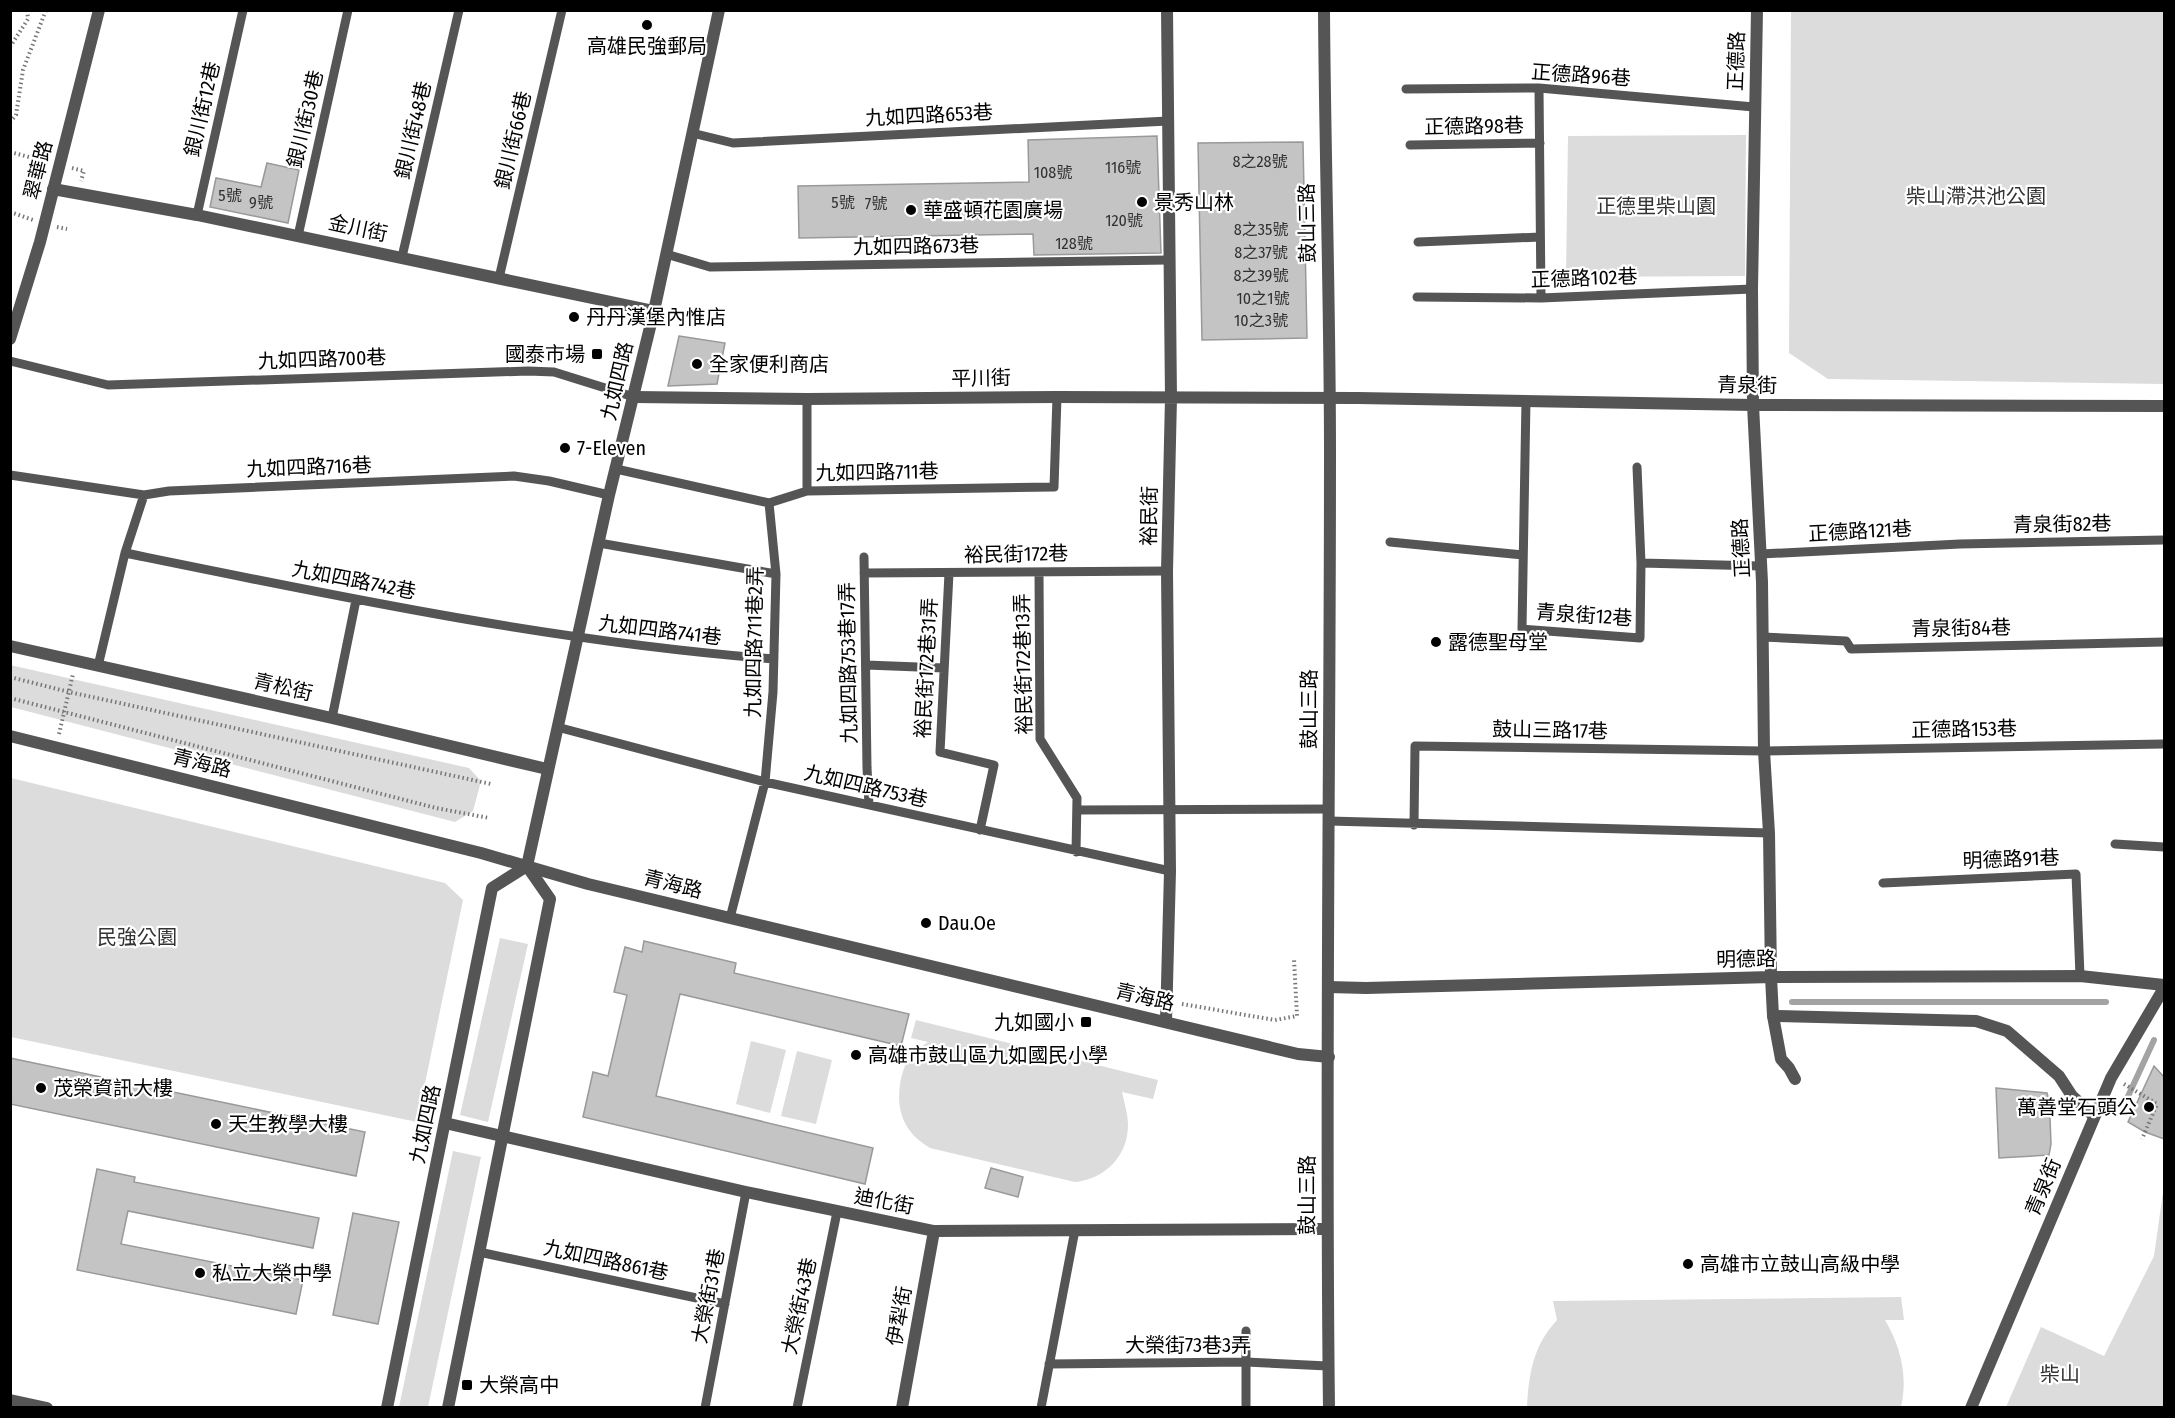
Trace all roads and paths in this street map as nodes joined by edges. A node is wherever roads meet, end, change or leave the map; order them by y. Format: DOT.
graph roads {
  1 [pos="27,10"];
  2 [pos="46,10"];
  3 [pos="99,10"];
  4 [pos="243,10"];
  5 [pos="348,10"];
  6 [pos="459,10"];
  7 [pos="562,10"];
  8 [pos="719,10"];
  9 [pos="1167,10"];
  10 [pos="1323,10"];
  11 [pos="1757,10"];
  12 [pos="10,47"];
  13 [pos="1539,88"];
  14 [pos="1406,89"];
  15 [pos="1754,107"];
  16 [pos="10,122"];
  17 [pos="1168,122"];
  18 [pos="692,133"];
  19 [pos="1540,143"];
  20 [pos="1410,146"];
  21 [pos="53,189"];
  22 [pos="197,215"];
  23 [pos="298,236"];
  24 [pos="1540,237"];
  25 [pos="1418,242"];
  26 [pos="666,254"];
  27 [pos="402,257"];
  28 [pos="1169,260"];
  29 [pos="499,278"];
  30 [pos="1752,289"];
  31 [pos="1417,297"];
  32 [pos="1541,298"];
  33 [pos="654,311"];
  34 [pos="10,339"];
  35 [pos="10,361"];
  36 [pos="634,397"];
  37 [pos="1057,397"];
  38 [pos="1171,398"];
  39 [pos="1329,398"];
  40 [pos="807,399"];
  41 [pos="1526,400"];
  42 [pos="1753,405"];
  43 [pos="2164,406"];
  44 [pos="1637,467"];
  45 [pos="616,469"];
  46 [pos="10,475"];
  47 [pos="807,491"];
  48 [pos="144,495"];
  49 [pos="609,495"];
  50 [pos="769,503"];
  51 [pos="2164,540"];
  52 [pos="1390,542"];
  53 [pos="600,543"];
  54 [pos="1960,544"];
  55 [pos="125,553"];
  56 [pos="1523,555"];
  57 [pos="864,557"];
  58 [pos="1761,560"];
  59 [pos="1641,563"];
  60 [pos="1167,571"];
  61 [pos="1039,572"];
  62 [pos="864,573"];
  63 [pos="949,573"];
  64 [pos="776,574"];
  65 [pos="356,600"];
  66 [pos="1762,637"];
  67 [pos="577,638"];
  68 [pos="2164,642"];
  69 [pos="10,646"];
  70 [pos="774,659"];
  71 [pos="76,661"];
  72 [pos="866,665"];
  73 [pos="98,666"];
  74 [pos="944,668"];
  75 [pos="10,677"];
  76 [pos="69,692"];
  77 [pos="10,698"];
  78 [pos="65,712"];
  79 [pos="332,718"];
  80 [pos="557,728"];
  81 [pos="10,736"];
  82 [pos="2164,744"];
  83 [pos="56,747"];
  84 [pos="1764,751"];
  85 [pos="547,769"];
  86 [pos="765,782"];
  87 [pos="491,784"];
  88 [pos="869,805"];
  89 [pos="1077,810"];
  90 [pos="1169,810"];
  91 [pos="1329,815"];
  92 [pos="489,818"];
  93 [pos="1414,825"];
  94 [pos="980,830"];
  95 [pos="1769,833"];
  96 [pos="2115,844"];
  97 [pos="2164,847"];
  98 [pos="1076,852"];
  99 [pos="527,866"];
  100 [pos="1170,871"];
  101 [pos="1883,883"];
  102 [pos="730,918"];
  103 [pos="1294,959"];
  104 [pos="2080,976"];
  105 [pos="1772,977"];
  106 [pos="1328,987"];
  107 [pos="2164,987"];
  108 [pos="1182,1004"];
  109 [pos="1773,1016"];
  110 [pos="1166,1022"];
  111 [pos="1329,1057"];
  112 [pos="1795,1079"];
  113 [pos="2141,1093"];
  114 [pos="2094,1116"];
  115 [pos="445,1123"];
  116 [pos="503,1135"];
  117 [pos="2142,1139"];
  118 [pos="746,1192"];
  119 [pos="837,1212"];
  120 [pos="1326,1229"];
  121 [pos="1075,1230"];
  122 [pos="934,1231"];
  123 [pos="479,1252"];
  124 [pos="725,1304"];
  125 [pos="1246,1331"];
  126 [pos="1246,1362"];
  127 [pos="1049,1364"];
  128 [pos="1328,1366"];
  129 [pos="10,1400"];
  130 [pos="47,1407"];
  131 [pos="387,1407"];
  132 [pos="448,1407"];
  133 [pos="705,1407"];
  134 [pos="797,1407"];
  135 [pos="902,1407"];
  136 [pos="1041,1407"];
  137 [pos="1246,1407"];
  138 [pos="1329,1407"];
  139 [pos="1971,1407"];
  1 -- 12 [label="path"];
  2 -- 16 [label="path"];
  3 -- 21 [label="street, 翠華路"];
  4 -- 22 [label="lane, 銀川街12巷"];
  5 -- 23 [label="lane, 銀川街30巷"];
  6 -- 27 [label="lane, 銀川街48巷"];
  7 -- 29 [label="lane, 銀川街66巷"];
  8 -- 18 [label="street, 九如四路"];
  9 -- 17 [label="street, 裕民街"];
  10 -- 39 [label="street, 鼓山三路"];
  11 -- 15 [label="street, 正德路"];
  13 -- 14 [label="lane, 正德路96巷"];
  13 -- 15 [label="lane, 正德路96巷"];
  13 -- 19 [label="lane"];
  15 -- 30 [label="street, 正德路"];
  17 -- 18 [label="lane, 九如四路653巷"];
  17 -- 28 [label="street, 裕民街"];
  18 -- 26 [label="street, 九如四路"];
  19 -- 20 [label="lane, 正德路98巷"];
  19 -- 24 [label="lane"];
  21 -- 22 [label="street, 金川街"];
  21 -- 34 [label="street, 翠華路"];
  22 -- 23 [label="street, 金川街"];
  23 -- 27 [label="street, 金川街"];
  24 -- 25 [label="lane"];
  24 -- 32 [label="lane"];
  26 -- 28 [label="lane, 九如四路673巷"];
  26 -- 33 [label="street, 九如四路"];
  27 -- 29 [label="street, 金川街"];
  28 -- 38 [label="street, 裕民街"];
  29 -- 33 [label="street, 金川街"];
  30 -- 32 [label="lane, 正德路102巷"];
  30 -- 42 [label="street, 正德路"];
  31 -- 32 [label="lane, 正德路102巷"];
  33 -- 36 [label="street, 九如四路"];
  35 -- 36 [label="lane, 九如四路700巷"];
  36 -- 40 [label="street, 平川街"];
  36 -- 45 [label="street, 九如四路"];
  37 -- 38 [label="street, 平川街"];
  37 -- 40 [label="street, 平川街"];
  37 -- 47 [label="lane, 九如四路711巷"];
  38 -- 39 [label="street, 平川街"];
  38 -- 60 [label="street, 裕民街"];
  39 -- 41 [label="street, 青泉街"];
  39 -- 91 [label="street, 鼓山三路"];
  40 -- 47 [label="lane"];
  41 -- 42 [label="street, 青泉街"];
  41 -- 56 [label="lane, 青泉街12巷"];
  42 -- 43 [label="street, 青泉街"];
  42 -- 58 [label="street, 正德路"];
  44 -- 59 [label="lane"];
  45 -- 49 [label="street, 九如四路"];
  45 -- 50 [label="lane"];
  46 -- 48 [label="lane, 九如四路716巷"];
  47 -- 50 [label="lane, 九如四路711巷"];
  48 -- 49 [label="lane, 九如四路716巷"];
  48 -- 55 [label="lane"];
  49 -- 53 [label="street, 九如四路"];
  50 -- 64 [label="lane, 九如四路711巷2弄"];
  51 -- 54 [label="lane, 青泉街82巷"];
  52 -- 56 [label="lane"];
  53 -- 64 [label="lane"];
  53 -- 67 [label="street, 九如四路"];
  54 -- 58 [label="lane, 正德路121巷"];
  55 -- 65 [label="lane, 九如四路742巷"];
  55 -- 73 [label="lane"];
  56 -- 59 [label="lane, 青泉街12巷"];
  57 -- 62 [label="lane, 九如四路753巷17弄"];
  58 -- 59 [label="lane"];
  58 -- 66 [label="street, 正德路"];
  60 -- 61 [label="lane, 裕民街172巷"];
  60 -- 90 [label="street, 裕民街"];
  61 -- 63 [label="lane, 裕民街172巷"];
  61 -- 89 [label="lane, 裕民街172巷13弄"];
  62 -- 63 [label="lane, 裕民街172巷"];
  62 -- 72 [label="lane, 九如四路753巷17弄"];
  63 -- 74 [label="lane, 裕民街172巷31弄"];
  64 -- 70 [label="lane, 九如四路711巷2弄"];
  65 -- 67 [label="lane, 九如四路742巷"];
  65 -- 79 [label="lane"];
  66 -- 68 [label="lane, 青泉街84巷"];
  66 -- 84 [label="street, 正德路"];
  67 -- 70 [label="lane, 九如四路741巷"];
  67 -- 80 [label="street, 九如四路"];
  69 -- 71 [label="street, 青松街"];
  70 -- 86 [label="lane, 九如四路711巷2弄"];
  71 -- 73 [label="street, 青松街"];
  71 -- 76 [label="path"];
  72 -- 74 [label="lane"];
  72 -- 88 [label="lane, 九如四路753巷17弄"];
  73 -- 79 [label="street, 青松街"];
  74 -- 94 [label="lane, 裕民街172巷31弄"];
  75 -- 76 [label="path"];
  76 -- 78 [label="path"];
  76 -- 87 [label="path"];
  77 -- 78 [label="path"];
  78 -- 83 [label="path"];
  78 -- 92 [label="path"];
  79 -- 85 [label="street, 青松街"];
  80 -- 85 [label="street, 九如四路"];
  80 -- 86 [label="lane, 九如四路753巷"];
  81 -- 83 [label="street, 青海路"];
  82 -- 84 [label="lane, 正德路153巷"];
  83 -- 99 [label="street, 青海路"];
  84 -- 93 [label="lane, 鼓山三路17巷"];
  84 -- 95 [label="street, 正德路"];
  85 -- 99 [label="street, 九如四路"];
  86 -- 88 [label="lane, 九如四路753巷"];
  86 -- 102 [label="lane, 九如四路711巷2弄"];
  88 -- 94 [label="lane, 九如四路753巷"];
  89 -- 90 [label="lane"];
  89 -- 98 [label="lane, 裕民街172巷13弄"];
  90 -- 91 [label="lane"];
  90 -- 100 [label="street, 裕民街"];
  91 -- 93 [label="lane"];
  91 -- 106 [label="street, 鼓山三路"];
  93 -- 95 [label="lane"];
  94 -- 98 [label="lane, 九如四路753巷"];
  95 -- 105 [label="street, 正德路"];
  96 -- 97 [label="lane"];
  98 -- 100 [label="lane, 九如四路753巷"];
  99 -- 102 [label="street, 青海路"];
  99 -- 115 [label="street, 九如四路"];
  99 -- 116 [label="street"];
  100 -- 110 [label="street, 裕民街"];
  101 -- 104 [label="lane, 明德路91巷"];
  102 -- 110 [label="street, 青海路"];
  103 -- 108 [label="path"];
  104 -- 105 [label="street, 明德路"];
  104 -- 107 [label="street, 明德路"];
  105 -- 106 [label="street, 明德路"];
  105 -- 109 [label="street, 正德路"];
  106 -- 111 [label="street, 鼓山三路"];
  107 -- 114 [label="street, 青泉街"];
  109 -- 112 [label="street, 正德路"];
  109 -- 114 [label="street"];
  110 -- 111 [label="street, 青海路"];
  111 -- 120 [label="street, 鼓山三路"];
  113 -- 117 [label="path"];
  114 -- 139 [label="street, 青泉街"];
  115 -- 116 [label="street, 迪化街"];
  115 -- 131 [label="street, 九如四路"];
  116 -- 118 [label="street, 迪化街"];
  116 -- 123 [label="street"];
  118 -- 119 [label="street, 迪化街"];
  118 -- 124 [label="lane, 大榮街31巷"];
  119 -- 122 [label="street, 迪化街"];
  119 -- 134 [label="lane, 大榮街43巷"];
  120 -- 121 [label="street, 迪化街"];
  120 -- 128 [label="street, 鼓山三路"];
  121 -- 122 [label="street, 迪化街"];
  121 -- 127 [label="lane"];
  122 -- 135 [label="street, 伊犁街"];
  123 -- 124 [label="lane, 九如四路861巷"];
  123 -- 132 [label="street"];
  124 -- 133 [label="lane, 大榮街31巷"];
  125 -- 126 [label="lane"];
  126 -- 127 [label="lane, 大榮街73巷3弄"];
  126 -- 128 [label="lane, 大榮街73巷3弄"];
  126 -- 137 [label="lane"];
  127 -- 136 [label="lane"];
  128 -- 138 [label="street, 鼓山三路"];
  129 -- 130 [label="street"];
}
